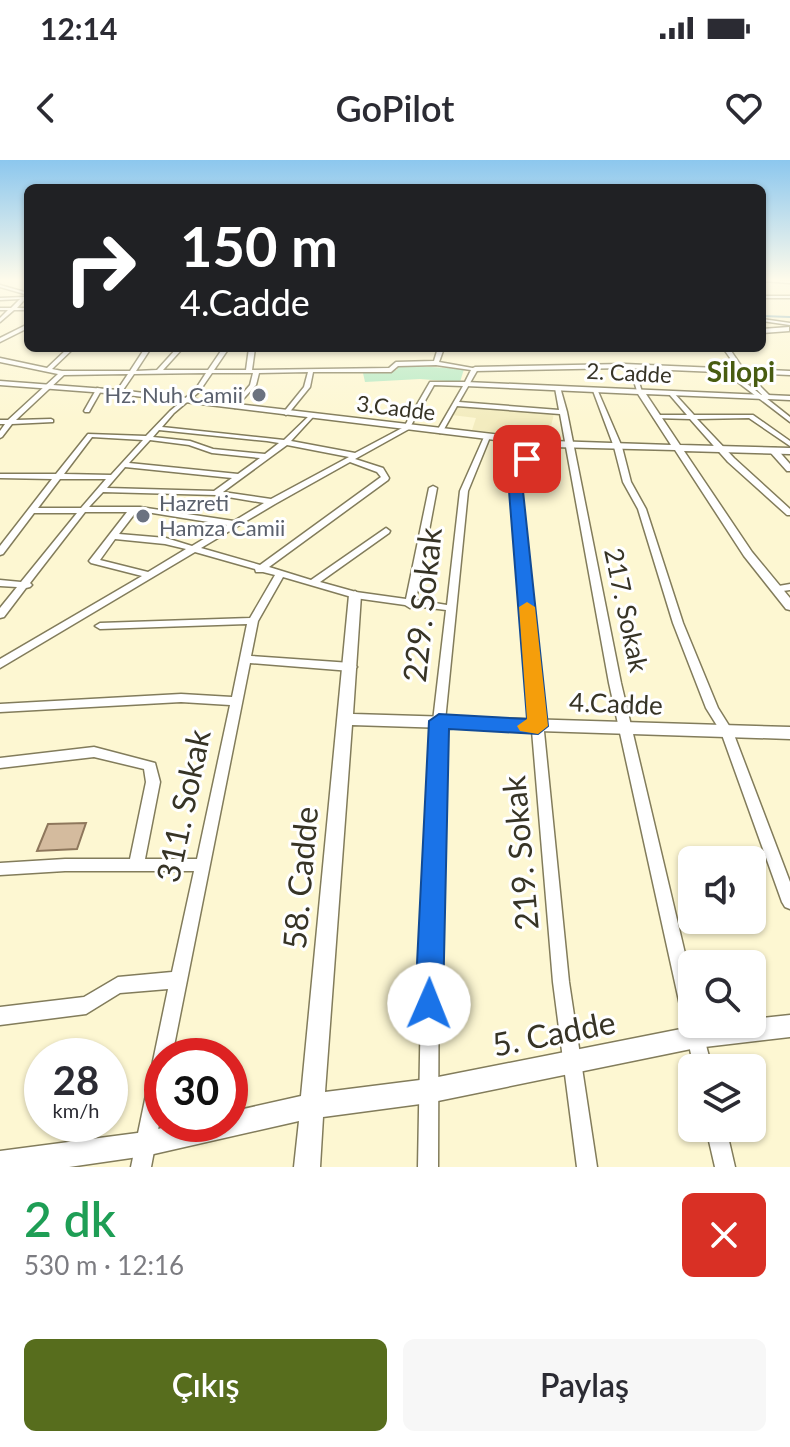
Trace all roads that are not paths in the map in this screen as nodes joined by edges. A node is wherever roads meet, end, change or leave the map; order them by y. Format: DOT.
graph roads {
  1 [pos="790,327"];
  2 [pos="0,328"];
  3 [pos="24,330"];
  4 [pos="766,330"];
  5 [pos="19,331"];
  6 [pos="0,340"];
  7 [pos="67,352"];
  8 [pos="145,352"];
  9 [pos="176,352"];
  10 [pos="223,352"];
  11 [pos="252,352"];
  12 [pos="440,352"];
  13 [pos="616,352"];
  14 [pos="729,352"];
  15 [pos="0,360"];
  16 [pos="436,363"];
  17 [pos="624,366"];
  18 [pos="0,368"];
  19 [pos="38,368"];
  20 [pos="475,369"];
  21 [pos="48,370"];
  22 [pos="311,370"];
  23 [pos="715,370"];
  24 [pos="132,371"];
  25 [pos="159,371"];
  26 [pos="742,371"];
  27 [pos="252,372"];
  28 [pos="633,372"];
  29 [pos="62,373"];
  30 [pos="207,373"];
  31 [pos="790,373"];
  32 [pos="0,383"];
  33 [pos="52,384"];
  34 [pos="465,384"];
  35 [pos="558,388"];
  36 [pos="99,389"];
  37 [pos="594,389"];
  38 [pos="640,391"];
  39 [pos="119,392"];
  40 [pos="671,393"];
  41 [pos="755,397"];
  42 [pos="768,397"];
  43 [pos="186,399"];
  44 [pos="788,399"];
  45 [pos="455,404"];
  46 [pos="235,406"];
  47 [pos="87,411"];
  48 [pos="564,412"];
  49 [pos="286,413"];
  50 [pos="311,416"];
  51 [pos="656,417"];
  52 [pos="693,417"];
  53 [pos="790,420"];
  54 [pos="11,421"];
  55 [pos="51,421"];
  56 [pos="0,422"];
  57 [pos="157,428"];
  58 [pos="407,428"];
  59 [pos="440,431"];
  60 [pos="0,436"];
  61 [pos="487,437"];
  62 [pos="148,438"];
  63 [pos="286,442"];
  64 [pos="535,442"];
  65 [pos="568,444"];
  66 [pos="790,444"];
  67 [pos="618,447"];
  68 [pos="675,449"];
  69 [pos="722,450"];
  70 [pos="773,450"];
  71 [pos="790,451"];
  72 [pos="265,456"];
  73 [pos="354,458"];
  74 [pos="124,465"];
  75 [pos="790,469"];
  76 [pos="57,475"];
  77 [pos="0,476"];
  78 [pos="239,476"];
  79 [pos="111,477"];
  80 [pos="433,488"];
  81 [pos="101,490"];
  82 [pos="216,493"];
  83 [pos="272,502"];
  84 [pos="30,511"];
  85 [pos="132,511"];
  86 [pos="82,512"];
  87 [pos="790,513"];
  88 [pos="236,524"];
  89 [pos="386,531"];
  90 [pos="115,536"];
  91 [pos="195,549"];
  92 [pos="0,552"];
  93 [pos="259,570"];
  94 [pos="280,574"];
  95 [pos="151,575"];
  96 [pos="314,582"];
  97 [pos="0,583"];
  98 [pos="27,585"];
  99 [pos="790,587"];
  100 [pos="776,589"];
  101 [pos="355,595"];
  102 [pos="410,605"];
  103 [pos="790,606"];
  104 [pos="450,608"];
  105 [pos="0,615"];
  106 [pos="253,621"];
  107 [pos="100,626"];
  108 [pos="246,659"];
  109 [pos="3,660"];
  110 [pos="351,667"];
  111 [pos="237,701"];
  112 [pos="0,708"];
  113 [pos="344,719"];
  114 [pos="439,721"];
  115 [pos="538,726"];
  116 [pos="627,728"];
  117 [pos="727,732"];
  118 [pos="790,733"];
  119 [pos="0,763"];
  120 [pos="136,865"];
  121 [pos="202,865"];
  122 [pos="0,869"];
  123 [pos="790,902"];
  124 [pos="678,956"];
  125 [pos="178,980"];
  126 [pos="0,1016"];
  127 [pos="766,1026"];
  128 [pos="790,1026"];
  129 [pos="678,1032"];
  130 [pos="166,1038"];
  131 [pos="575,1064"];
  132 [pos="428,1091"];
  133 [pos="312,1106"];
  134 [pos="719,1142"];
  135 [pos="143,1155"];
  136 [pos="0,1164"];
  137 [pos="307,1167"];
  138 [pos="428,1167"];
  139 [pos="587,1167"];
  140 [pos="725,1167"];
  1 -- 4 [label="street"];
  2 -- 5 [label="street"];
  3 -- 5 [label="street"];
  5 -- 6 [label="street"];
  7 -- 21 [label="street"];
  8 -- 24 [label="street"];
  9 -- 25 [label="street"];
  10 -- 30 [label="street"];
  11 -- 27 [label="street"];
  12 -- 16 [label="street"];
  13 -- 17 [label="street"];
  14 -- 26 [label="street"];
  15 -- 19 [label="street"];
  16 -- 20 [label="street"];
  16 -- 22 [label="street"];
  17 -- 20 [label="street"];
  17 -- 23 [label="street"];
  18 -- 19 [label="street"];
  19 -- 21 [label="street"];
  20 -- 34 [label="street"];
  21 -- 29 [label="street"];
  22 -- 27 [label="street"];
  22 -- 49 [label="street"];
  23 -- 26 [label="street"];
  23 -- 41 [label="street"];
  24 -- 25 [label="street"];
  24 -- 29 [label="street"];
  24 -- 39 [label="street"];
  25 -- 30 [label="street"];
  26 -- 31 [label="street"];
  26 -- 42 [label="street"];
  27 -- 30 [label="street"];
  27 -- 46 [label="street"];
  28 -- 38 [label="street"];
  29 -- 33 [label="street"];
  30 -- 43 [label="street"];
  32 -- 33 [label="street, 3.Cadde"];
  33 -- 36 [label="street, 3.Cadde"];
  33 -- 54 [label="street"];
  34 -- 35 [label="street, 2. Cadde"];
  34 -- 45 [label="street"];
  34 -- 58 [label="street"];
  35 -- 37 [label="street, 2. Cadde"];
  35 -- 48 [label="street, 217. Sokak"];
  36 -- 39 [label="street, 3.Cadde"];
  36 -- 47 [label="street"];
  37 -- 38 [label="street, 2. Cadde"];
  37 -- 67 [label="street"];
  38 -- 40 [label="street, 2. Cadde"];
  38 -- 51 [label="street"];
  39 -- 43 [label="street, 3.Cadde"];
  40 -- 41 [label="street, 2. Cadde"];
  40 -- 52 [label="street"];
  41 -- 42 [label="street, 2. Cadde"];
  41 -- 53 [label="street"];
  42 -- 44 [label="street, 2. Cadde"];
  43 -- 46 [label="street, 3.Cadde"];
  43 -- 57 [label="street"];
  45 -- 48 [label="street"];
  45 -- 59 [label="street"];
  46 -- 49 [label="street, 3.Cadde"];
  48 -- 65 [label="street, 217. Sokak"];
  49 -- 50 [label="street, 3.Cadde"];
  50 -- 58 [label="street, 3.Cadde"];
  50 -- 63 [label="street"];
  51 -- 52 [label="street"];
  51 -- 68 [label="street"];
  52 -- 66 [label="street"];
  52 -- 69 [label="street"];
  54 -- 55 [label="street"];
  54 -- 56 [label="street"];
  54 -- 60 [label="street"];
  57 -- 62 [label="street"];
  57 -- 63 [label="street"];
  58 -- 59 [label="street, 3.Cadde"];
  58 -- 73 [label="street"];
  59 -- 61 [label="street, 3.Cadde"];
  61 -- 64 [label="street, 3.Cadde"];
  61 -- 104 [label="street, 229. Sokak"];
  62 -- 72 [label="street"];
  62 -- 74 [label="street"];
  62 -- 76 [label="street"];
  63 -- 72 [label="street"];
  63 -- 73 [label="street"];
  64 -- 65 [label="street, 3.Cadde"];
  64 -- 115 [label="street, 219. Sokak"];
  65 -- 67 [label="street, 3.Cadde"];
  65 -- 116 [label="street, 217. Sokak"];
  67 -- 68 [label="street, 3.Cadde"];
  67 -- 117 [label="street"];
  68 -- 69 [label="street, 3.Cadde"];
  68 -- 100 [label="street"];
  69 -- 70 [label="street, 3.Cadde"];
  69 -- 87 [label="street"];
  70 -- 71 [label="street, 3.Cadde"];
  70 -- 75 [label="street"];
  72 -- 78 [label="street"];
  73 -- 83 [label="street"];
  73 -- 93 [label="street"];
  74 -- 78 [label="street"];
  74 -- 79 [label="street"];
  76 -- 77 [label="street"];
  76 -- 79 [label="street"];
  76 -- 84 [label="street"];
  78 -- 82 [label="street"];
  79 -- 81 [label="street"];
  80 -- 102 [label="street"];
  81 -- 82 [label="street"];
  81 -- 86 [label="street"];
  82 -- 83 [label="street"];
  83 -- 88 [label="street"];
  84 -- 86 [label="street"];
  84 -- 92 [label="street"];
  85 -- 86 [label="street"];
  85 -- 88 [label="street"];
  85 -- 90 [label="street"];
  86 -- 98 [label="street"];
  88 -- 91 [label="street"];
  89 -- 96 [label="street"];
  90 -- 91 [label="street"];
  90 -- 95 [label="street"];
  91 -- 93 [label="street"];
  91 -- 95 [label="street"];
  93 -- 94 [label="street"];
  94 -- 96 [label="street"];
  94 -- 106 [label="street, 311. Sokak"];
  95 -- 109 [label="street"];
  96 -- 101 [label="street"];
  97 -- 98 [label="street"];
  98 -- 105 [label="street"];
  99 -- 100 [label="street"];
  100 -- 103 [label="street"];
  101 -- 102 [label="street"];
  101 -- 110 [label="street, 58. Cadde"];
  102 -- 104 [label="street"];
  104 -- 114 [label="street, 229. Sokak"];
  106 -- 107 [label="street"];
  106 -- 108 [label="street, 311. Sokak"];
  108 -- 110 [label="street"];
  108 -- 111 [label="street, 311. Sokak"];
  110 -- 113 [label="street, 58. Cadde"];
  111 -- 112 [label="street"];
  111 -- 121 [label="street, 311. Sokak"];
  113 -- 114 [label="street, 4.Cadde"];
  113 -- 133 [label="street, 58. Cadde"];
  114 -- 115 [label="street, 4.Cadde"];
  114 -- 132 [label="street, 229. Sokak"];
  115 -- 116 [label="street, 4.Cadde"];
  115 -- 131 [label="street, 219. Sokak"];
  116 -- 117 [label="street, 4.Cadde"];
  116 -- 124 [label="street, 217. Sokak"];
  117 -- 118 [label="street, 4.Cadde"];
  117 -- 123 [label="street"];
  119 -- 120 [label="street"];
  120 -- 121 [label="street"];
  120 -- 122 [label="street"];
  121 -- 125 [label="street, 311. Sokak"];
  125 -- 126 [label="street"];
  125 -- 130 [label="street, 311. Sokak"];
  127 -- 128 [label="street, 5. Cadde"];
  129 -- 131 [label="street, 5. Cadde"];
  131 -- 132 [label="street, 5. Cadde"];
  131 -- 139 [label="street, 219. Sokak"];
  132 -- 133 [label="street, 5. Cadde"];
  132 -- 138 [label="street, 229. Sokak"];
  133 -- 135 [label="street, 5. Cadde"];
  133 -- 137 [label="street, 58. Cadde"];
  134 -- 140 [label="street"];
  135 -- 136 [label="street, 5. Cadde"];
}
